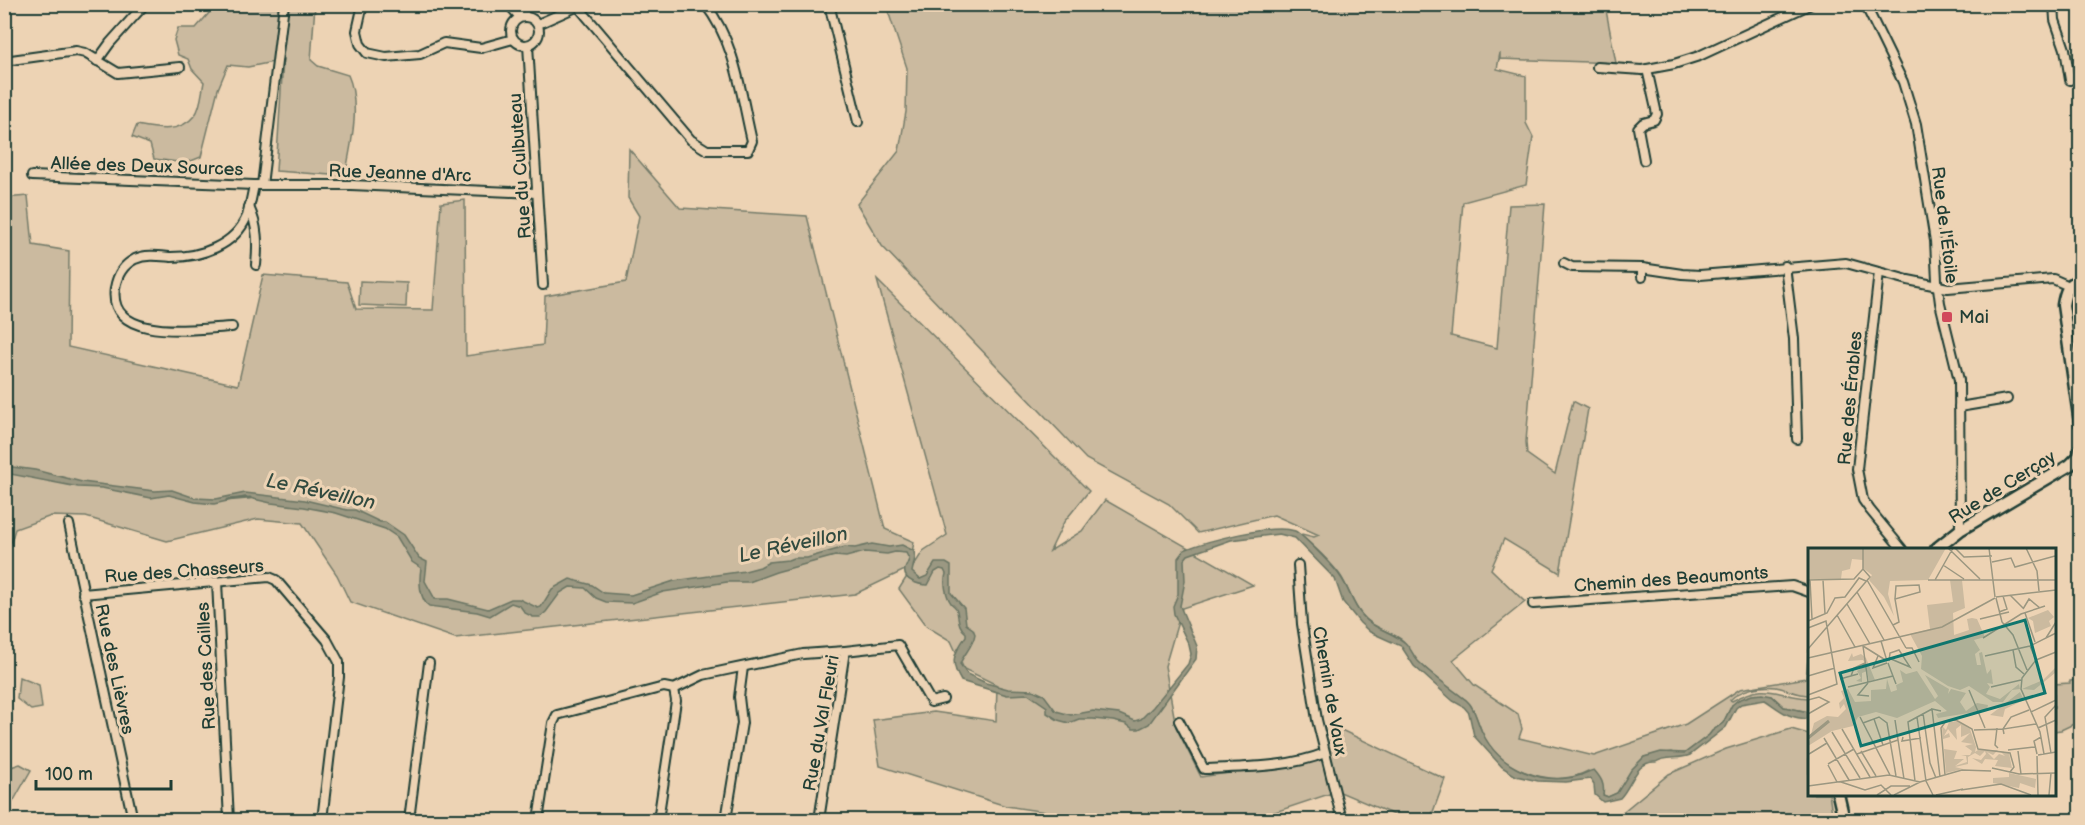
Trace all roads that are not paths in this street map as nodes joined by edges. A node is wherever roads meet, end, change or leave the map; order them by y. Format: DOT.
graph roads {
  1 [pos="146,4"];
  2 [pos="284,4"];
  3 [pos="363,4"];
  4 [pos="508,4"];
  5 [pos="524,4"];
  6 [pos="705,4"];
  7 [pos="829,4"];
  8 [pos="1811,4"];
  9 [pos="1865,4"];
  10 [pos="2054,4"];
  11 [pos="576,6"];
  12 [pos="522,17"];
  13 [pos="538,24"];
  14 [pos="513,39"];
  15 [pos="528,45"];
  16 [pos="4,61"];
  17 [pos="97,61"];
  18 [pos="180,67"];
  19 [pos="1597,67"];
  20 [pos="1647,69"];
  21 [pos="2070,80"];
  22 [pos="858,122"];
  23 [pos="1644,160"];
  24 [pos="32,176"];
  25 [pos="258,185"];
  26 [pos="537,193"];
  27 [pos="249,207"];
  28 [pos="1564,263"];
  29 [pos="256,265"];
  30 [pos="1785,267"];
  31 [pos="1642,268"];
  32 [pos="1879,272"];
  33 [pos="1642,278"];
  34 [pos="2080,280"];
  35 [pos="543,285"];
  36 [pos="2069,286"];
  37 [pos="1938,287"];
  38 [pos="232,327"];
  39 [pos="2007,399"];
  40 [pos="1959,407"];
  41 [pos="2080,423"];
  42 [pos="1797,439"];
  43 [pos="2080,454"];
  44 [pos="69,524"];
  45 [pos="1960,530"];
  46 [pos="1901,548"];
  47 [pos="1938,548"];
  48 [pos="1298,566"];
  49 [pos="217,582"];
  50 [pos="1808,592"];
  51 [pos="83,594"];
  52 [pos="1533,604"];
  53 [pos="845,651"];
  54 [pos="429,663"];
  55 [pos="743,667"];
  56 [pos="674,689"];
  57 [pos="944,699"];
  58 [pos="1179,721"];
  59 [pos="1325,753"];
  60 [pos="1838,795"];
  61 [pos="133,820"];
  62 [pos="229,820"];
  63 [pos="322,820"];
  64 [pos="409,820"];
  65 [pos="538,820"];
  66 [pos="658,820"];
  67 [pos="726,820"];
  68 [pos="819,820"];
  69 [pos="1342,820"];
  70 [pos="1844,820"];
  1 -- 17 [label="street"];
  2 -- 25 [label="street"];
  3 -- 14 [label="street"];
  4 -- 12 [label="street"];
  5 -- 12 [label="street"];
  6 -- 11 [label="street"];
  7 -- 22 [label="street"];
  8 -- 20 [label="street"];
  9 -- 37 [label="street, Rue de l'Étoile"];
  10 -- 21 [label="street"];
  11 -- 13 [label="street"];
  12 -- 13 [label="street"];
  12 -- 14 [label="street"];
  13 -- 15 [label="street"];
  14 -- 15 [label="street"];
  15 -- 26 [label="street, Rue du Culbuteau"];
  16 -- 17 [label="street"];
  17 -- 18 [label="street"];
  19 -- 20 [label="street"];
  20 -- 23 [label="street"];
  24 -- 25 [label="street, Allée des Deux Sources"];
  25 -- 26 [label="street, Rue Jeanne d'Arc"];
  25 -- 27 [label="street"];
  26 -- 35 [label="street, Rue du Culbuteau"];
  27 -- 29 [label="street"];
  27 -- 38 [label="street"];
  28 -- 31 [label="street"];
  30 -- 31 [label="street"];
  30 -- 32 [label="street"];
  30 -- 42 [label="street"];
  31 -- 33 [label="street"];
  32 -- 37 [label="street"];
  32 -- 46 [label="street, Rue des Érables"];
  34 -- 36 [label="street"];
  36 -- 37 [label="street"];
  36 -- 41 [label="street"];
  37 -- 40 [label="street, Rue de l'Étoile"];
  39 -- 40 [label="street"];
  40 -- 45 [label="street, Rue de l'Étoile"];
  43 -- 45 [label="street, Rue de Cerçay"];
  44 -- 51 [label="street, Rue des Lièvres"];
  45 -- 47 [label="street, Rue de Cerçay"];
  48 -- 59 [label="street, Chemin de Vaux"];
  49 -- 51 [label="street, Rue des Chasseurs"];
  49 -- 62 [label="street, Rue des Cailles"];
  49 -- 63 [label="street, Rue des Chasseurs"];
  50 -- 52 [label="street, Chemin des Beaumonts"];
  51 -- 61 [label="street, Rue des Lièvres"];
  53 -- 55 [label="street"];
  53 -- 57 [label="street, Rue du Val Fleuri"];
  53 -- 68 [label="street, Rue du Val Fleuri"];
  54 -- 64 [label="street"];
  55 -- 56 [label="street"];
  55 -- 67 [label="street"];
  56 -- 65 [label="street"];
  56 -- 66 [label="street"];
  58 -- 59 [label="street"];
  59 -- 69 [label="street, Chemin de Vaux"];
  60 -- 70 [label="street"];
}
